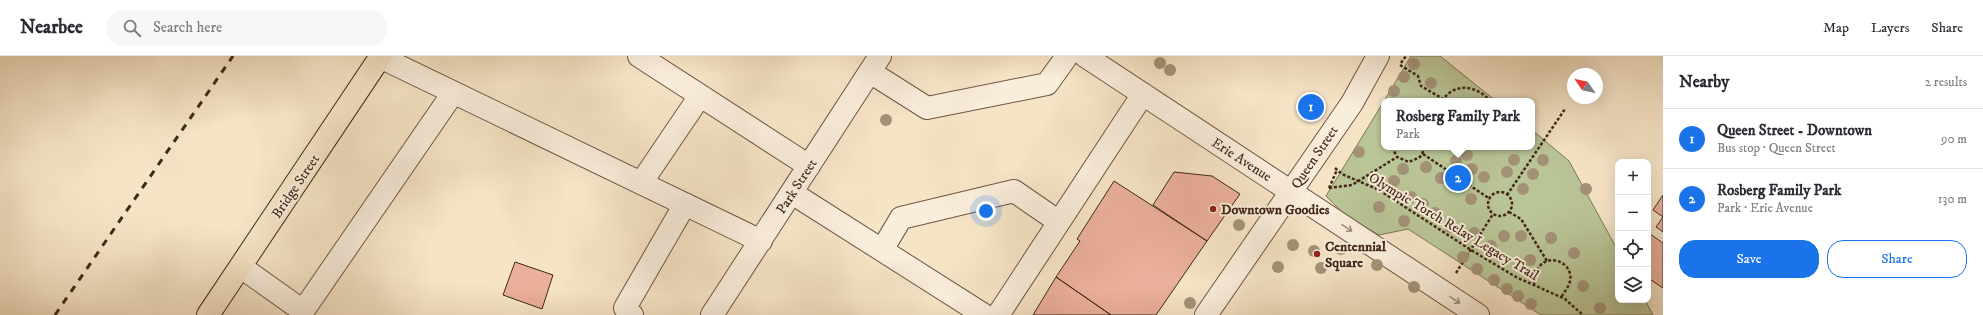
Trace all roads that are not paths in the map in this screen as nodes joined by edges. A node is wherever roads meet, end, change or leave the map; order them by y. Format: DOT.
graph roads {
  1 [pos="639,56"];
  2 [pos="1066,56"];
  3 [pos="1085,56"];
  4 [pos="1378,56"];
  5 [pos="381,57"];
  6 [pos="875,64"];
  7 [pos="453,93"];
  8 [pos="1143,94"];
  9 [pos="700,96"];
  10 [pos="809,166"];
  11 [pos="640,183"];
  12 [pos="1291,191"];
  13 [pos="792,193"];
  14 [pos="685,204"];
  15 [pos="1059,222"];
  16 [pos="761,241"];
  17 [pos="882,250"];
  18 [pos="241,266"];
  19 [pos="208,315"];
  20 [pos="632,315"];
  21 [pos="712,315"];
  22 [pos="984,315"];
  23 [pos="998,315"];
  24 [pos="1206,315"];
  25 [pos="1478,315"];
  1 -- 9 [label="street"];
  2 -- 6 [label="street"];
  3 -- 8 [label="street, Erie Avenue"];
  4 -- 12 [label="street, Queen Street"];
  5 -- 7 [label="street"];
  5 -- 18 [label="main road, Bridge Street"];
  6 -- 10 [label="street, Park Street"];
  7 -- 11 [label="street"];
  7 -- 18 [label="street"];
  8 -- 12 [label="street, Erie Avenue"];
  8 -- 15 [label="street"];
  9 -- 10 [label="street"];
  9 -- 11 [label="street"];
  10 -- 13 [label="street, Park Street"];
  11 -- 14 [label="street"];
  12 -- 24 [label="street, Queen Street"];
  12 -- 25 [label="street, Erie Avenue, one-way"];
  13 -- 16 [label="street, Park Street"];
  13 -- 17 [label="street"];
  14 -- 16 [label="street"];
  14 -- 20 [label="street"];
  15 -- 17 [label="street"];
  15 -- 23 [label="street"];
  16 -- 21 [label="street, Park Street"];
  17 -- 22 [label="street"];
  18 -- 19 [label="main road, Bridge Street"];
}
